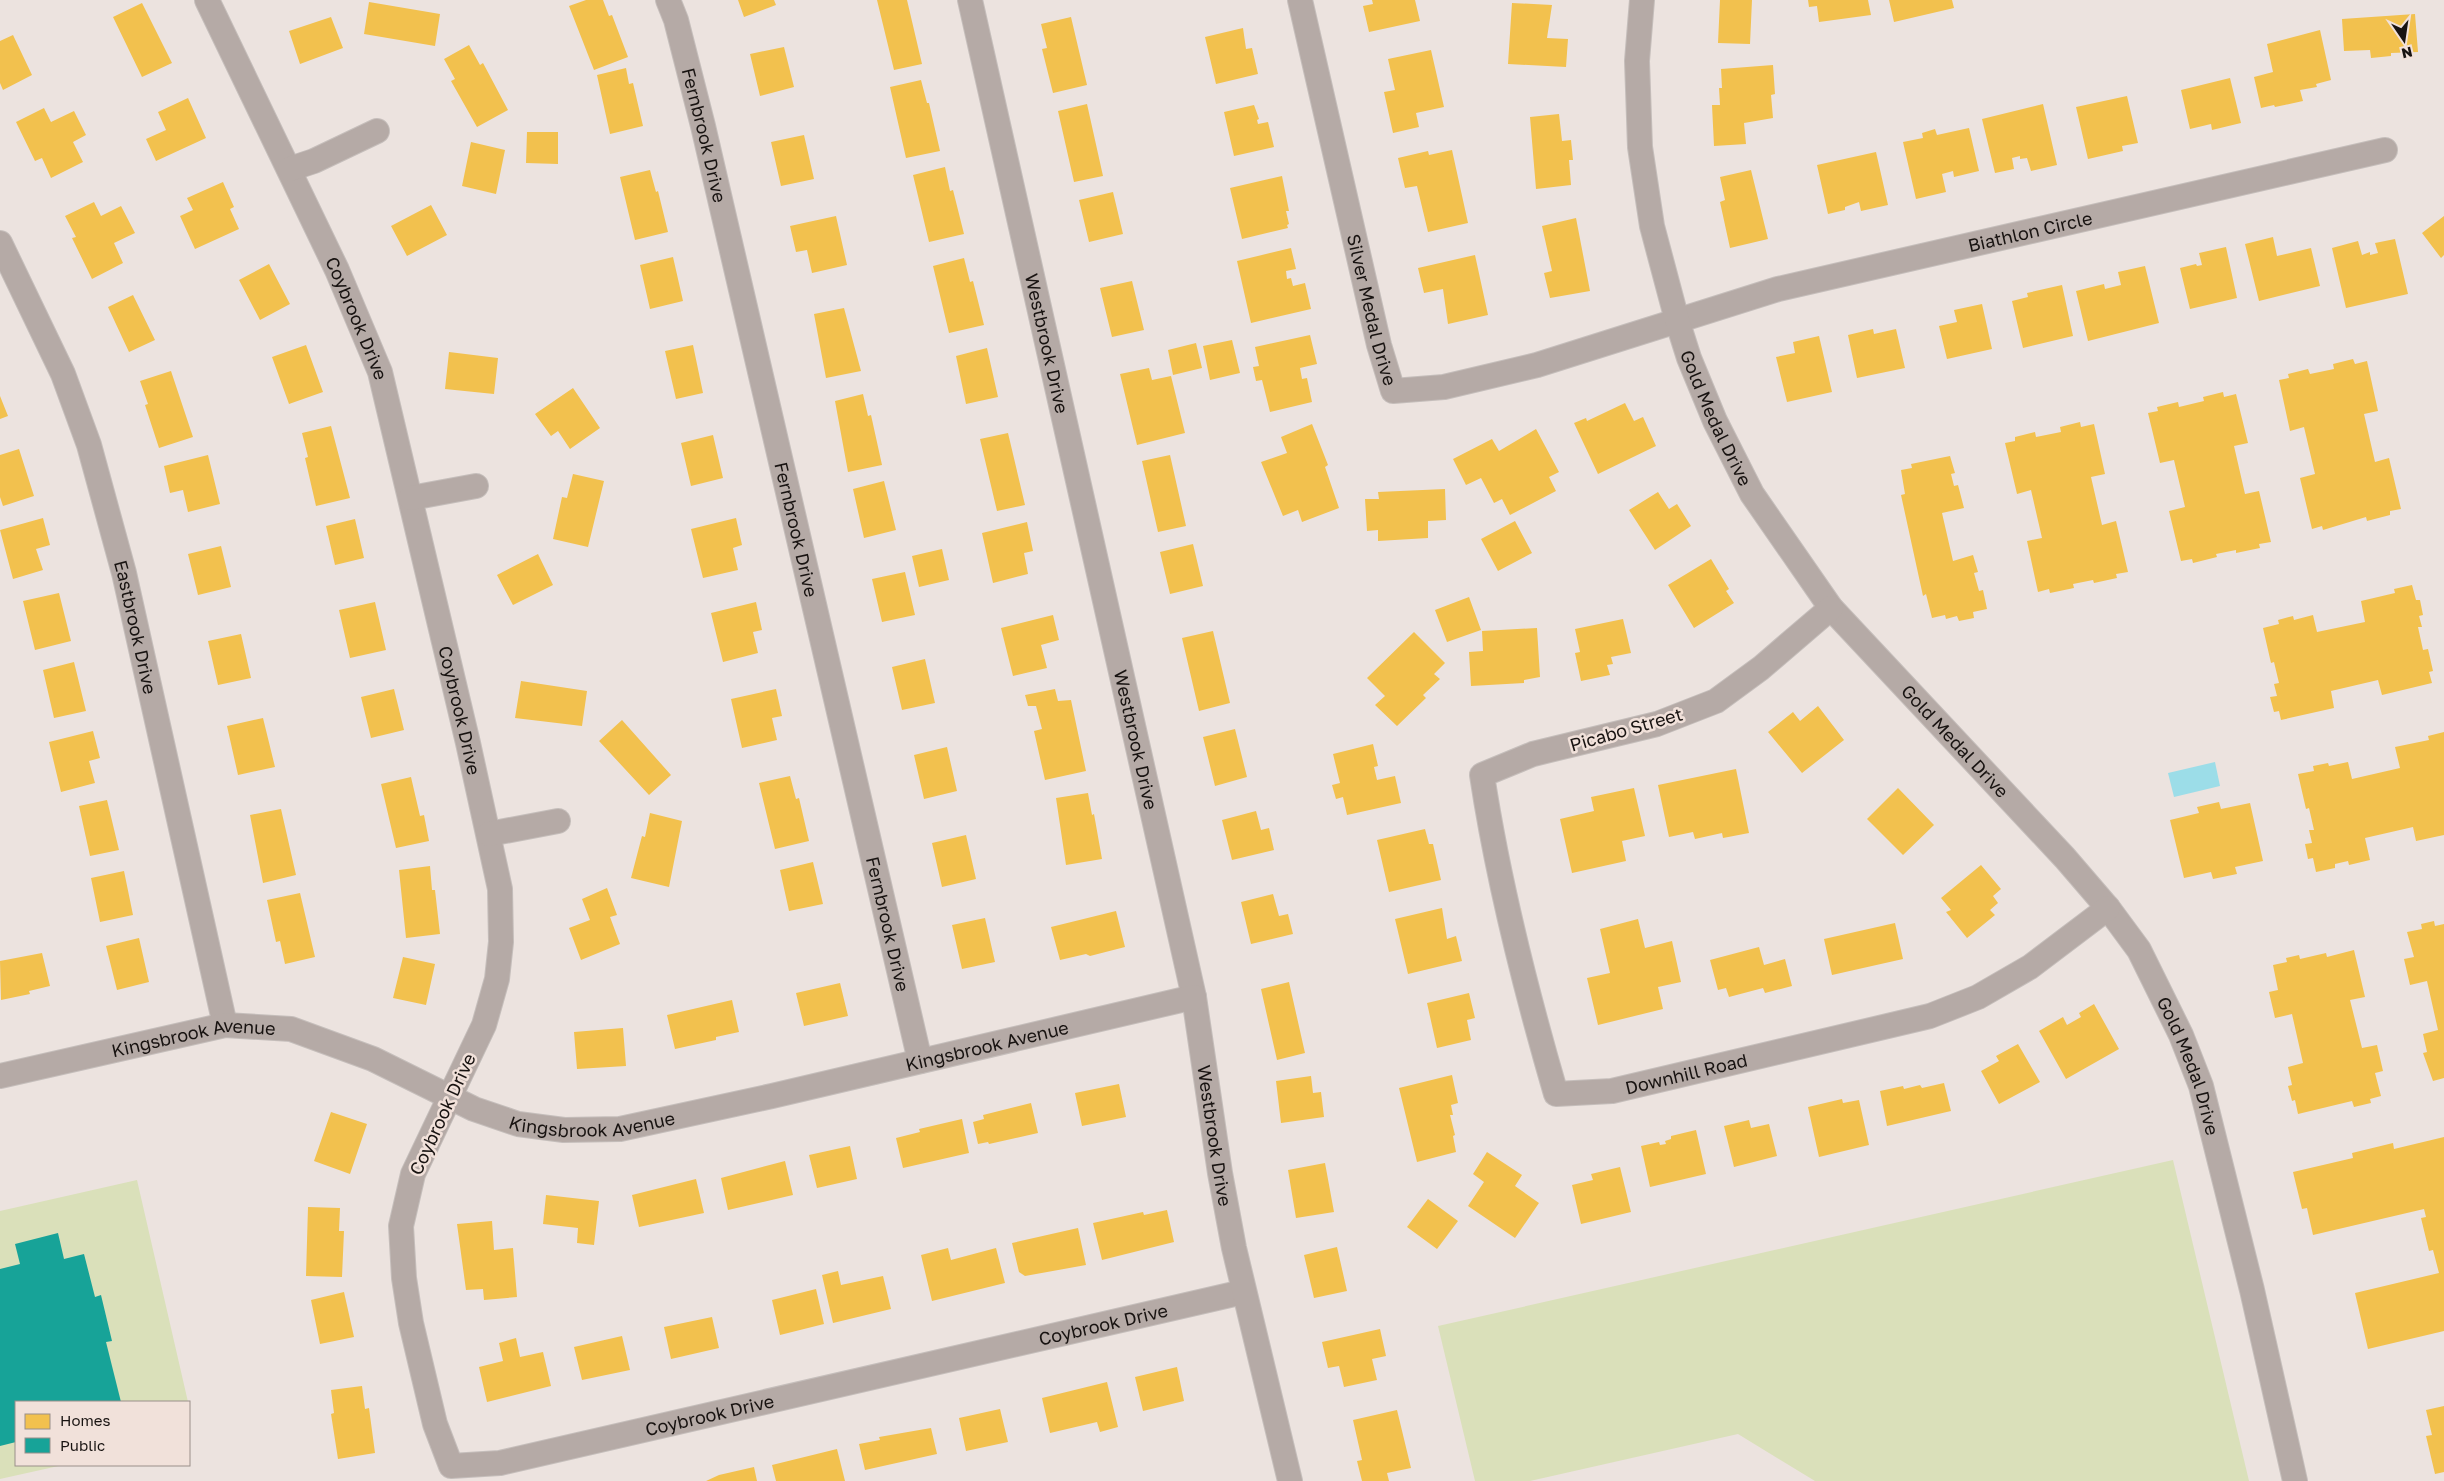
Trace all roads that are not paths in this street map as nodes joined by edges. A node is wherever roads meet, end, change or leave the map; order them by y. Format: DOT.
graph roads {
  1 [pos="207,0"];
  2 [pos="668,0"];
  3 [pos="970,0"];
  4 [pos="1300,0"];
  5 [pos="1642,0"];
  6 [pos="377,131"];
  7 [pos="2385,150"];
  8 [pos="290,169"];
  9 [pos="0,243"];
  10 [pos="1677,320"];
  11 [pos="476,486"];
  12 [pos="411,498"];
  13 [pos="1831,608"];
  14 [pos="1482,774"];
  15 [pos="558,821"];
  16 [pos="489,834"];
  17 [pos="2108,908"];
  18 [pos="1194,998"];
  19 [pos="225,1025"];
  20 [pos="920,1061"];
  21 [pos="0,1076"];
  22 [pos="449,1097"];
  23 [pos="1243,1292"];
  24 [pos="1290,1481"];
  25 [pos="2294,1481"];
  1 -- 8 [label="street, Coybrook Drive"];
  2 -- 20 [label="street, Fernbrook Drive"];
  3 -- 18 [label="street, Westbrook Drive"];
  4 -- 10 [label="street, Silver Medal Drive"];
  5 -- 10 [label="street, Gold Medal Drive"];
  6 -- 8 [label="street"];
  7 -- 10 [label="street, Biathlon Circle"];
  8 -- 12 [label="street, Coybrook Drive"];
  9 -- 19 [label="street, Eastbrook Drive"];
  10 -- 13 [label="street, Gold Medal Drive"];
  11 -- 12 [label="street"];
  12 -- 16 [label="street, Coybrook Drive"];
  13 -- 14 [label="street, Picabo Street"];
  13 -- 17 [label="street, Gold Medal Drive"];
  14 -- 17 [label="street, Downhill Road"];
  15 -- 16 [label="street"];
  16 -- 22 [label="street, Coybrook Drive"];
  17 -- 25 [label="street, Gold Medal Drive"];
  18 -- 20 [label="street, Kingsbrook Avenue"];
  18 -- 23 [label="street, Westbrook Drive"];
  19 -- 21 [label="street, Kingsbrook Avenue"];
  19 -- 22 [label="street, Kingsbrook Avenue"];
  20 -- 22 [label="street, Kingsbrook Avenue"];
  22 -- 23 [label="street, Coybrook Drive"];
  23 -- 24 [label="street, Westbrook Drive"];
}
